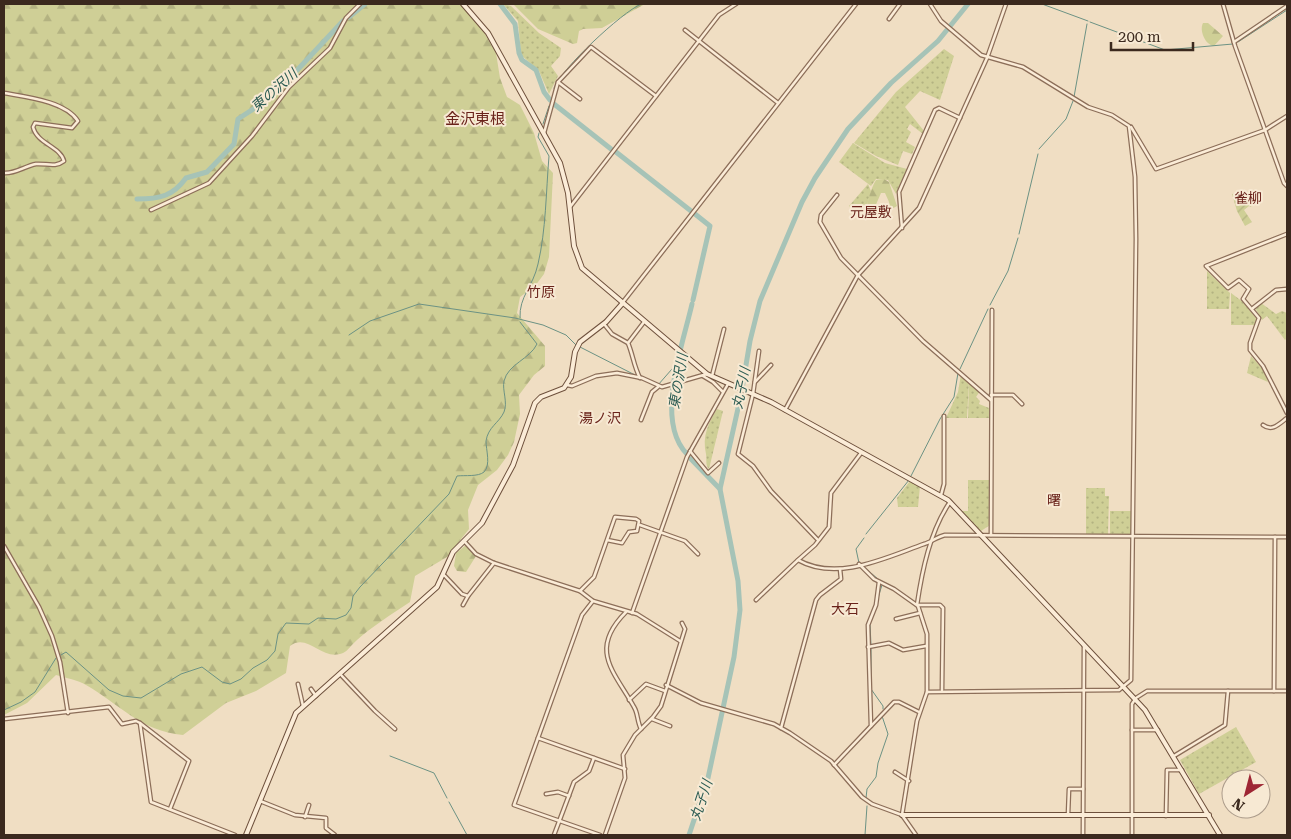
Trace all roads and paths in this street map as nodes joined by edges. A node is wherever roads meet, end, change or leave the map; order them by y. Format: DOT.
graph roads {
  1 [pos="360,4"];
  2 [pos="463,4"];
  3 [pos="736,4"];
  4 [pos="856,4"];
  5 [pos="900,4"];
  6 [pos="930,4"];
  7 [pos="1006,4"];
  8 [pos="1223,4"];
  9 [pos="1287,6"];
  10 [pos="889,19"];
  11 [pos="685,30"];
  12 [pos="698,41"];
  13 [pos="1234,42"];
  14 [pos="987,58"];
  15 [pos="558,82"];
  16 [pos="4,93"];
  17 [pos="656,96"];
  18 [pos="580,99"];
  19 [pos="778,103"];
  20 [pos="1287,116"];
  21 [pos="960,118"];
  22 [pos="1130,126"];
  23 [pos="1265,130"];
  24 [pos="544,133"];
  25 [pos="4,174"];
  26 [pos="1287,186"];
  27 [pos="837,195"];
  28 [pos="569,207"];
  29 [pos="151,210"];
  30 [pos="902,228"];
  31 [pos="1287,234"];
  32 [pos="858,275"];
  33 [pos="1287,289"];
  34 [pos="622,304"];
  35 [pos="1252,308"];
  36 [pos="992,310"];
  37 [pos="644,322"];
  38 [pos="604,324"];
  39 [pos="724,329"];
  40 [pos="628,343"];
  41 [pos="760,351"];
  42 [pos="771,365"];
  43 [pos="705,375"];
  44 [pos="712,376"];
  45 [pos="640,378"];
  46 [pos="730,384"];
  47 [pos="754,384"];
  48 [pos="567,385"];
  49 [pos="658,387"];
  50 [pos="724,392"];
  51 [pos="753,394"];
  52 [pos="991,396"];
  53 [pos="991,400"];
  54 [pos="1022,404"];
  55 [pos="785,411"];
  56 [pos="1287,412"];
  57 [pos="944,416"];
  58 [pos="1287,418"];
  59 [pos="641,420"];
  60 [pos="1263,425"];
  61 [pos="690,451"];
  62 [pos="862,453"];
  63 [pos="719,463"];
  64 [pos="941,495"];
  65 [pos="950,502"];
  66 [pos="640,525"];
  67 [pos="661,532"];
  68 [pos="981,535"];
  69 [pos="991,535"];
  70 [pos="1134,536"];
  71 [pos="1275,537"];
  72 [pos="1287,537"];
  73 [pos="607,540"];
  74 [pos="818,540"];
  75 [pos="932,540"];
  76 [pos="464,541"];
  77 [pos="4,546"];
  78 [pos="698,554"];
  79 [pos="798,560"];
  80 [pos="494,563"];
  81 [pos="860,564"];
  82 [pos="840,569"];
  83 [pos="444,575"];
  84 [pos="880,582"];
  85 [pos="580,591"];
  86 [pos="468,596"];
  87 [pos="756,600"];
  88 [pos="593,601"];
  89 [pos="463,605"];
  90 [pos="917,605"];
  91 [pos="626,612"];
  92 [pos="632,613"];
  93 [pos="920,613"];
  94 [pos="896,619"];
  95 [pos="682,623"];
  96 [pos="680,641"];
  97 [pos="1084,644"];
  98 [pos="927,646"];
  99 [pos="868,647"];
  100 [pos="341,675"];
  101 [pos="298,684"];
  102 [pos="666,685"];
  103 [pos="1125,686"];
  104 [pos="311,689"];
  105 [pos="942,690"];
  106 [pos="1083,690"];
  107 [pos="665,691"];
  108 [pos="1228,691"];
  109 [pos="1274,691"];
  110 [pos="1287,691"];
  111 [pos="927,692"];
  112 [pos="316,696"];
  113 [pos="1136,698"];
  114 [pos="629,700"];
  115 [pos="303,706"];
  116 [pos="919,712"];
  117 [pos="68,713"];
  118 [pos="4,719"];
  119 [pos="652,719"];
  120 [pos="140,723"];
  121 [pos="670,726"];
  122 [pos="871,726"];
  123 [pos="781,728"];
  124 [pos="395,729"];
  125 [pos="641,729"];
  126 [pos="1132,730"];
  127 [pos="1159,730"];
  128 [pos="538,738"];
  129 [pos="1174,756"];
  130 [pos="594,758"];
  131 [pos="834,765"];
  132 [pos="625,768"];
  133 [pos="1182,770"];
  134 [pos="895,772"];
  135 [pos="909,781"];
  136 [pos="1083,789"];
  137 [pos="546,794"];
  138 [pos="569,796"];
  139 [pos="260,800"];
  140 [pos="309,805"];
  141 [pos="170,809"];
  142 [pos="902,815"];
  143 [pos="1068,815"];
  144 [pos="1083,815"];
  145 [pos="1209,815"];
  146 [pos="305,816"];
  147 [pos="1132,816"];
  148 [pos="1166,816"];
  149 [pos="560,821"];
  150 [pos="235,835"];
  151 [pos="246,835"];
  152 [pos="335,835"];
  153 [pos="554,835"];
  154 [pos="600,835"];
  155 [pos="605,835"];
  156 [pos="916,835"];
  157 [pos="1083,835"];
  158 [pos="1132,835"];
  159 [pos="1220,835"];
  1 -- 29 [label="street"];
  2 -- 24 [label="street"];
  3 -- 12 [label="street"];
  4 -- 19 [label="street"];
  5 -- 10 [label="street"];
  6 -- 14 [label="street"];
  7 -- 14 [label="street"];
  8 -- 13 [label="street"];
  9 -- 13 [label="street"];
  11 -- 12 [label="street"];
  12 -- 17 [label="street"];
  12 -- 19 [label="street"];
  13 -- 23 [label="street"];
  14 -- 21 [label="street"];
  14 -- 22 [label="street"];
  15 -- 17 [label="street"];
  15 -- 18 [label="street"];
  15 -- 24 [label="street"];
  16 -- 25 [label="street"];
  17 -- 28 [label="street"];
  19 -- 34 [label="street"];
  20 -- 23 [label="street"];
  21 -- 30 [label="street"];
  21 -- 30 [label="street"];
  22 -- 23 [label="street"];
  22 -- 70 [label="street"];
  23 -- 26 [label="street"];
  24 -- 28 [label="street"];
  27 -- 32 [label="street"];
  28 -- 34 [label="street"];
  30 -- 32 [label="street"];
  31 -- 35 [label="street"];
  32 -- 53 [label="street"];
  32 -- 55 [label="street"];
  33 -- 35 [label="street"];
  34 -- 37 [label="street"];
  34 -- 38 [label="street"];
  35 -- 56 [label="street"];
  36 -- 52 [label="street"];
  37 -- 40 [label="street"];
  37 -- 43 [label="street"];
  38 -- 40 [label="street"];
  38 -- 48 [label="street"];
  39 -- 44 [label="street"];
  40 -- 45 [label="street"];
  41 -- 47 [label="street"];
  42 -- 47 [label="street"];
  43 -- 44 [label="street"];
  43 -- 49 [label="street"];
  43 -- 50 [label="street"];
  44 -- 46 [label="street"];
  45 -- 48 [label="street"];
  45 -- 49 [label="street"];
  46 -- 50 [label="street"];
  46 -- 51 [label="street"];
  47 -- 51 [label="street"];
  48 -- 76 [label="street"];
  49 -- 59 [label="street"];
  50 -- 61 [label="street"];
  51 -- 55 [label="street"];
  51 -- 74 [label="street"];
  52 -- 53 [label="street"];
  52 -- 54 [label="street"];
  53 -- 69 [label="street"];
  55 -- 62 [label="street"];
  57 -- 64 [label="street"];
  58 -- 60 [label="street"];
  61 -- 63 [label="street"];
  61 -- 67 [label="street"];
  62 -- 64 [label="street"];
  62 -- 74 [label="street"];
  64 -- 65 [label="street"];
  65 -- 68 [label="street"];
  65 -- 75 [label="street"];
  66 -- 67 [label="street"];
  66 -- 73 [label="street"];
  66 -- 73 [label="street"];
  67 -- 78 [label="street"];
  67 -- 92 [label="street"];
  68 -- 69 [label="street"];
  68 -- 75 [label="street"];
  68 -- 97 [label="street"];
  69 -- 70 [label="street"];
  70 -- 71 [label="street"];
  70 -- 103 [label="street"];
  71 -- 72 [label="street"];
  71 -- 109 [label="street"];
  73 -- 85 [label="street"];
  74 -- 79 [label="street"];
  75 -- 81 [label="street"];
  75 -- 90 [label="street"];
  76 -- 80 [label="street"];
  76 -- 83 [label="street"];
  77 -- 117 [label="street"];
  79 -- 82 [label="street"];
  79 -- 87 [label="street"];
  80 -- 85 [label="street"];
  80 -- 86 [label="street"];
  81 -- 82 [label="street"];
  81 -- 84 [label="street"];
  82 -- 123 [label="street"];
  83 -- 86 [label="street"];
  83 -- 100 [label="street"];
  84 -- 90 [label="street"];
  84 -- 99 [label="street"];
  85 -- 88 [label="street"];
  86 -- 89 [label="street"];
  88 -- 91 [label="street"];
  88 -- 128 [label="street"];
  90 -- 93 [label="street"];
  90 -- 105 [label="street"];
  91 -- 92 [label="street"];
  91 -- 114 [label="street"];
  92 -- 96 [label="street"];
  93 -- 94 [label="street"];
  93 -- 98 [label="street"];
  95 -- 96 [label="street"];
  96 -- 102 [label="street"];
  97 -- 103 [label="street"];
  97 -- 106 [label="street"];
  98 -- 99 [label="street"];
  98 -- 111 [label="street"];
  99 -- 122 [label="street"];
  100 -- 112 [label="street"];
  100 -- 124 [label="street"];
  101 -- 115 [label="street"];
  102 -- 107 [label="street"];
  102 -- 123 [label="street"];
  103 -- 106 [label="street"];
  103 -- 113 [label="street"];
  104 -- 112 [label="street"];
  105 -- 106 [label="street"];
  105 -- 111 [label="street"];
  106 -- 136 [label="street"];
  107 -- 114 [label="street"];
  107 -- 119 [label="street"];
  108 -- 109 [label="street"];
  108 -- 113 [label="street"];
  108 -- 129 [label="street"];
  109 -- 110 [label="street"];
  111 -- 116 [label="street"];
  112 -- 115 [label="street"];
  113 -- 126 [label="street"];
  113 -- 127 [label="street"];
  114 -- 125 [label="street"];
  115 -- 139 [label="street"];
  116 -- 122 [label="street"];
  116 -- 135 [label="street"];
  117 -- 118 [label="street"];
  117 -- 120 [label="street"];
  119 -- 121 [label="street"];
  119 -- 125 [label="street"];
  120 -- 141 [label="street"];
  120 -- 141 [label="street"];
  122 -- 131 [label="street"];
  123 -- 131 [label="street"];
  125 -- 132 [label="street"];
  126 -- 127 [label="street"];
  126 -- 147 [label="street"];
  127 -- 129 [label="street"];
  128 -- 130 [label="street"];
  128 -- 149 [label="street"];
  129 -- 133 [label="street"];
  130 -- 132 [label="street"];
  130 -- 138 [label="street"];
  131 -- 142 [label="street"];
  132 -- 155 [label="street"];
  133 -- 145 [label="street"];
  133 -- 148 [label="street"];
  134 -- 135 [label="street"];
  135 -- 142 [label="street"];
  136 -- 143 [label="street"];
  136 -- 144 [label="street"];
  137 -- 138 [label="street"];
  138 -- 149 [label="street"];
  139 -- 146 [label="street"];
  139 -- 151 [label="street"];
  140 -- 146 [label="street"];
  141 -- 150 [label="street"];
  142 -- 143 [label="street"];
  142 -- 156 [label="street"];
  143 -- 144 [label="street"];
  144 -- 147 [label="street"];
  144 -- 157 [label="street"];
  145 -- 148 [label="street"];
  145 -- 159 [label="street"];
  146 -- 152 [label="street"];
  147 -- 148 [label="street"];
  147 -- 158 [label="street"];
  149 -- 153 [label="street"];
  149 -- 154 [label="street"];
}
